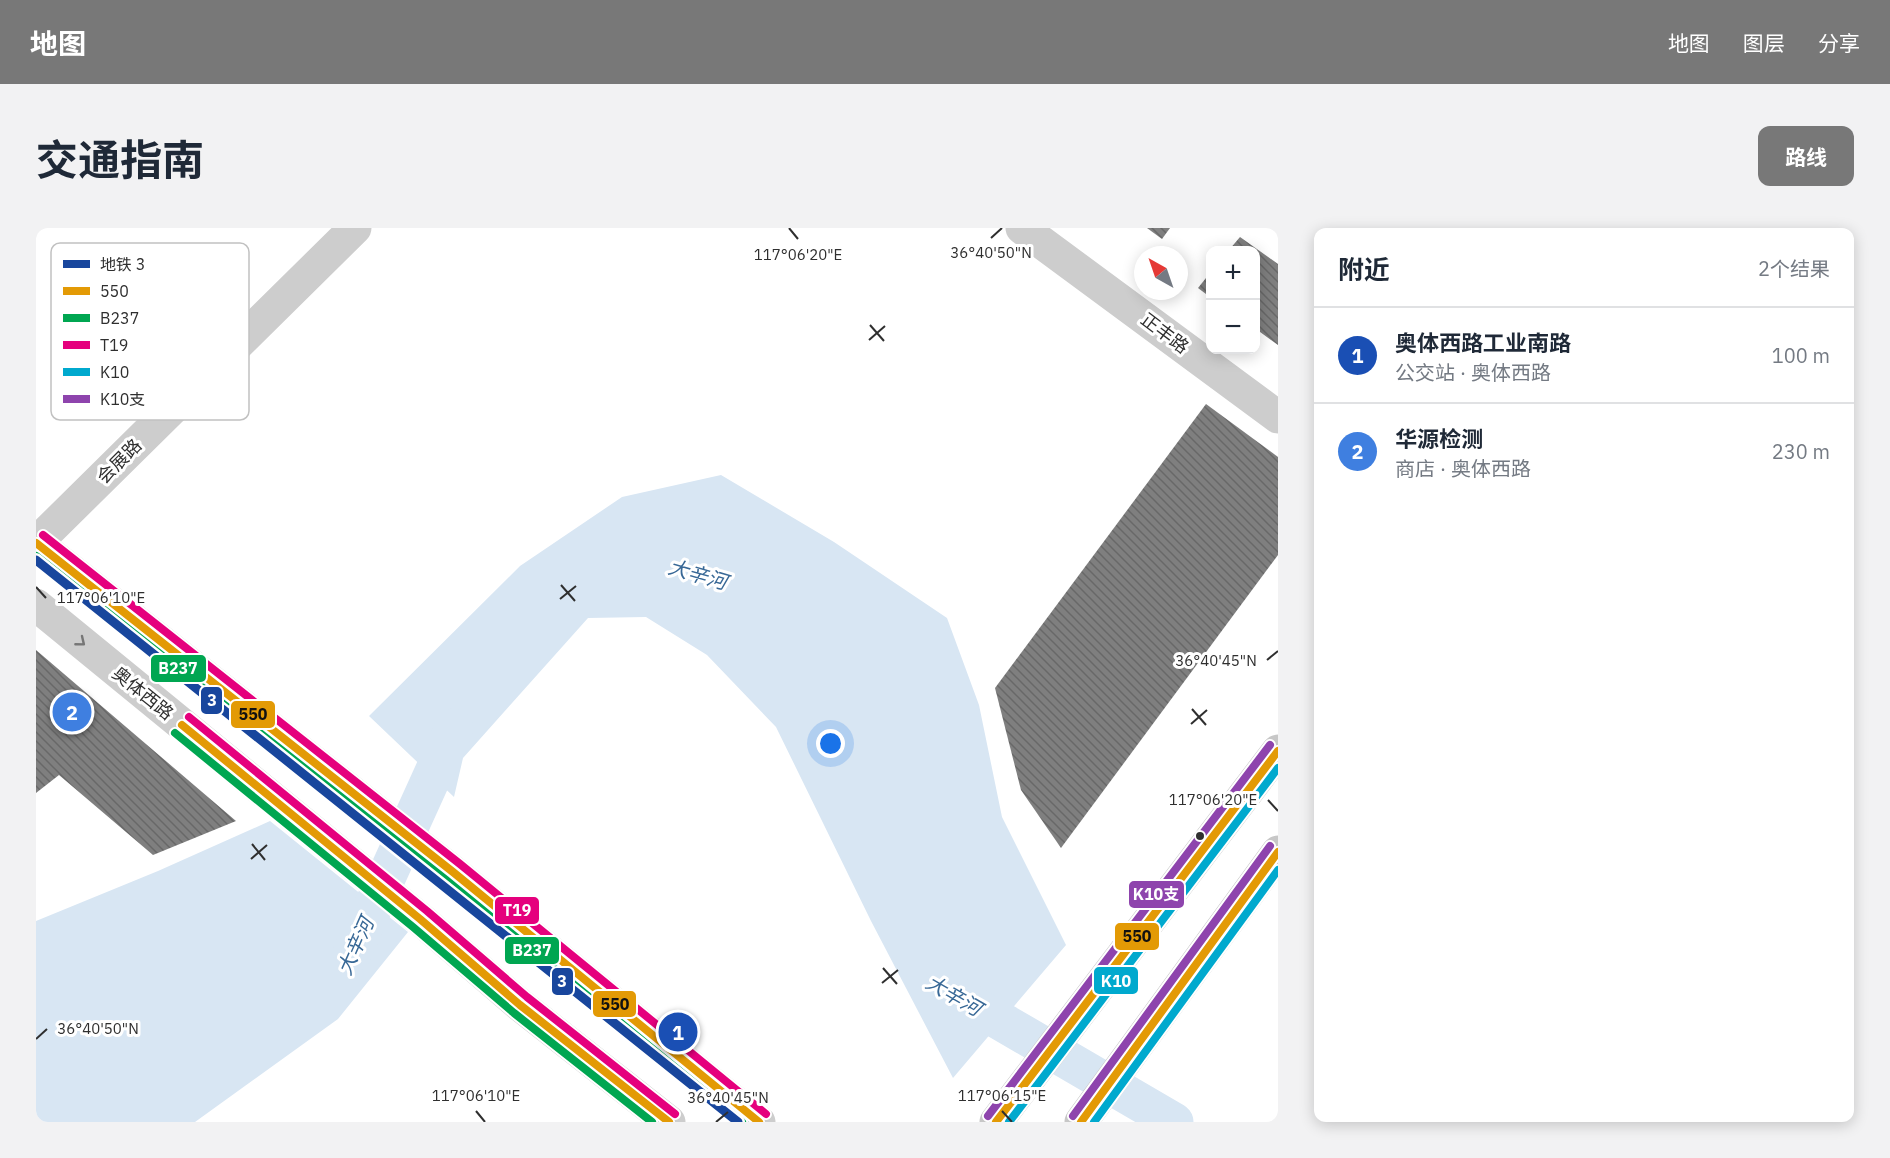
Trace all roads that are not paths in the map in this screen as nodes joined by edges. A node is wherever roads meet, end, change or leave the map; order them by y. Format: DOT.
graph roads {
  1 [pos="355,228"];
  2 [pos="1022,228"];
  3 [pos="249,333"];
  4 [pos="1278,417"];
  5 [pos="161,420"];
  6 [pos="36,543"];
  7 [pos="36,605"];
  8 [pos="1278,751"];
  9 [pos="1278,852"];
  10 [pos="998,1120"];
  11 [pos="669,1122"];
  12 [pos="759,1122"];
  13 [pos="1081,1122"];
  1 -- 3 [label="main road, 会展路"];
  2 -- 4 [label="main road, 正丰路"];
  5 -- 6 [label="main road, 会展路"];
  6 -- 12 [label="main road"];
  7 -- 11 [label="main road, 奥体西路, one-way"];
  8 -- 10 [label="main road"];
  9 -- 13 [label="main road"];
}
